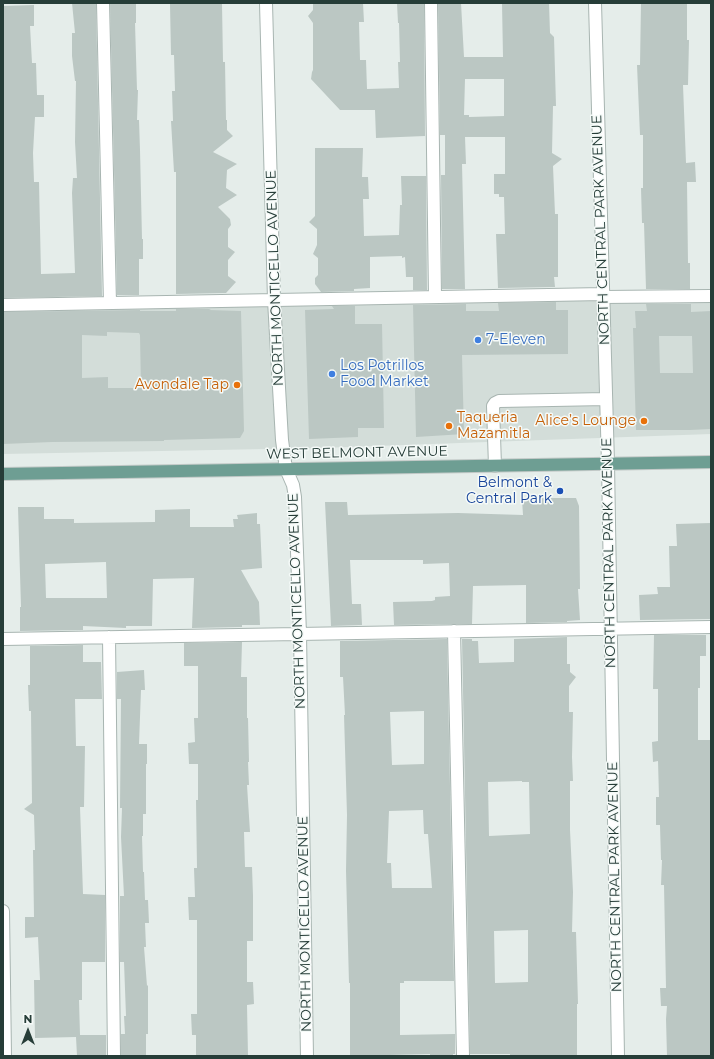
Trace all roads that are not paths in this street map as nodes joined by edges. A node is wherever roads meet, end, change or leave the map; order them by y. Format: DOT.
graph roads {
  1 [pos="103,3"];
  2 [pos="266,3"];
  3 [pos="431,3"];
  4 [pos="595,3"];
  5 [pos="603,295"];
  6 [pos="711,296"];
  7 [pos="435,297"];
  8 [pos="274,300"];
  9 [pos="110,304"];
  10 [pos="3,305"];
  11 [pos="606,399"];
  12 [pos="711,462"];
  13 [pos="608,464"];
  14 [pos="494,466"];
  15 [pos="286,469"];
  16 [pos="3,474"];
  17 [pos="711,627"];
  18 [pos="610,629"];
  19 [pos="454,631"];
  20 [pos="300,634"];
  21 [pos="109,637"];
  22 [pos="3,639"];
  23 [pos="3,911"];
  24 [pos="5,1056"];
  25 [pos="114,1056"];
  26 [pos="307,1056"];
  27 [pos="463,1056"];
  28 [pos="618,1056"];
  1 -- 9 [label="street"];
  2 -- 8 [label="street, NORTH MONTICELLO AVENUE"];
  3 -- 7 [label="street"];
  4 -- 5 [label="street, NORTH CENTRAL PARK AVENUE"];
  5 -- 6 [label="street"];
  5 -- 7 [label="street"];
  5 -- 11 [label="street, NORTH CENTRAL PARK AVENUE"];
  7 -- 8 [label="street"];
  8 -- 9 [label="street"];
  8 -- 15 [label="street, NORTH MONTICELLO AVENUE"];
  9 -- 10 [label="street"];
  11 -- 13 [label="street, NORTH CENTRAL PARK AVENUE"];
  11 -- 14 [label="street"];
  12 -- 13 [label="main road, WEST BELMONT AVENUE"];
  13 -- 14 [label="main road, WEST BELMONT AVENUE"];
  13 -- 18 [label="street, NORTH CENTRAL PARK AVENUE"];
  14 -- 15 [label="main road, WEST BELMONT AVENUE"];
  15 -- 16 [label="main road, WEST BELMONT AVENUE"];
  15 -- 20 [label="street, NORTH MONTICELLO AVENUE"];
  17 -- 18 [label="street"];
  18 -- 19 [label="street"];
  18 -- 28 [label="street, NORTH CENTRAL PARK AVENUE"];
  19 -- 20 [label="street"];
  19 -- 27 [label="street"];
  20 -- 21 [label="street"];
  20 -- 26 [label="street, NORTH MONTICELLO AVENUE"];
  21 -- 22 [label="street"];
  21 -- 25 [label="street"];
  23 -- 24 [label="street"];
}
